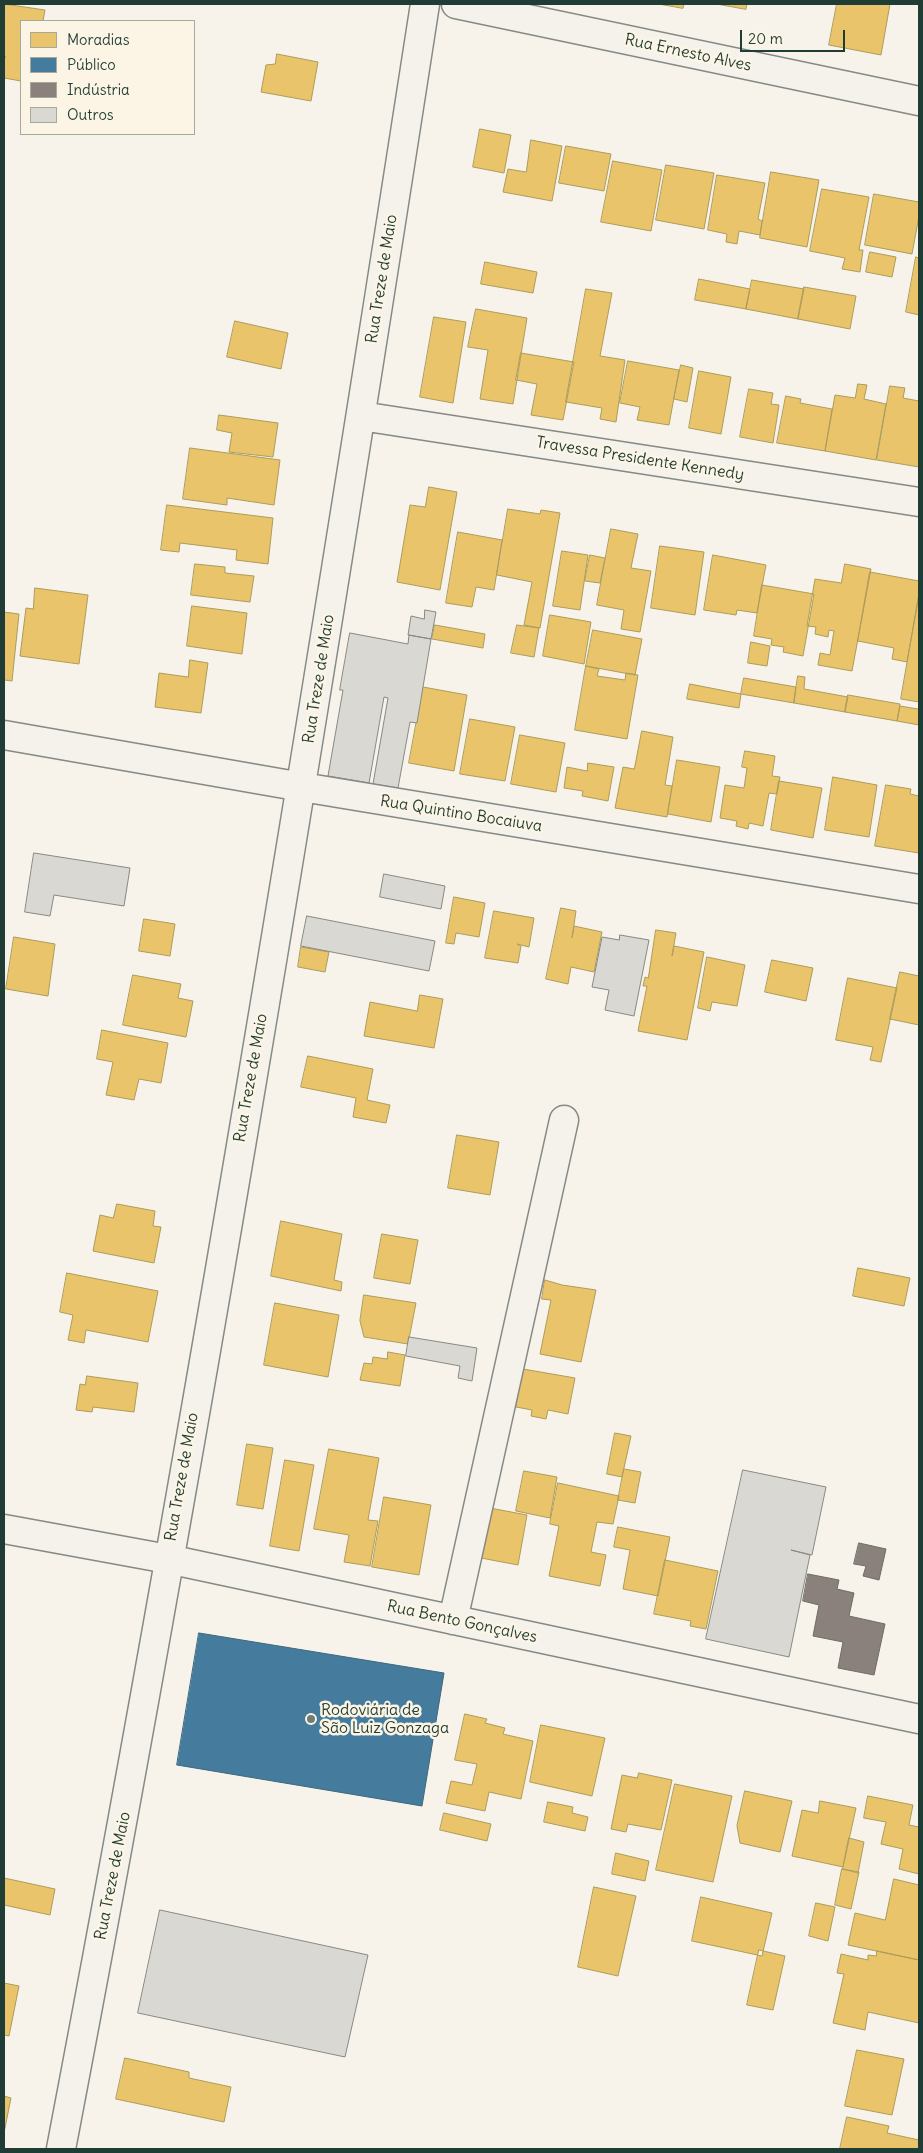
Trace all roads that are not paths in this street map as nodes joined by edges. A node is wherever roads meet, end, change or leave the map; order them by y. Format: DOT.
graph roads {
  1 [pos="425,4"];
  2 [pos="456,4"];
  3 [pos="919,101"];
  4 [pos="361,416"];
  5 [pos="919,502"];
  6 [pos="4,735"];
  7 [pos="302,787"];
  8 [pos="919,889"];
  9 [pos="564,1120"];
  10 [pos="4,1529"];
  11 [pos="168,1559"];
  12 [pos="452,1620"];
  13 [pos="919,1718"];
  14 [pos="61,2149"];
  1 -- 4 [label="street, Rua Treze de Maio"];
  2 -- 3 [label="street, Rua Ernesto Alves"];
  4 -- 5 [label="street, Travessa Presidente Kennedy"];
  4 -- 7 [label="street, Rua Treze de Maio"];
  6 -- 7 [label="street, Rua Quintino Bocaiuva"];
  7 -- 8 [label="street, Rua Quintino Bocaiuva"];
  7 -- 11 [label="street, Rua Treze de Maio"];
  9 -- 12 [label="street"];
  10 -- 11 [label="street, Rua Bento Gonçalves"];
  11 -- 12 [label="street, Rua Bento Gonçalves"];
  11 -- 14 [label="street, Rua Treze de Maio"];
  12 -- 13 [label="street, Rua Bento Gonçalves"];
}
